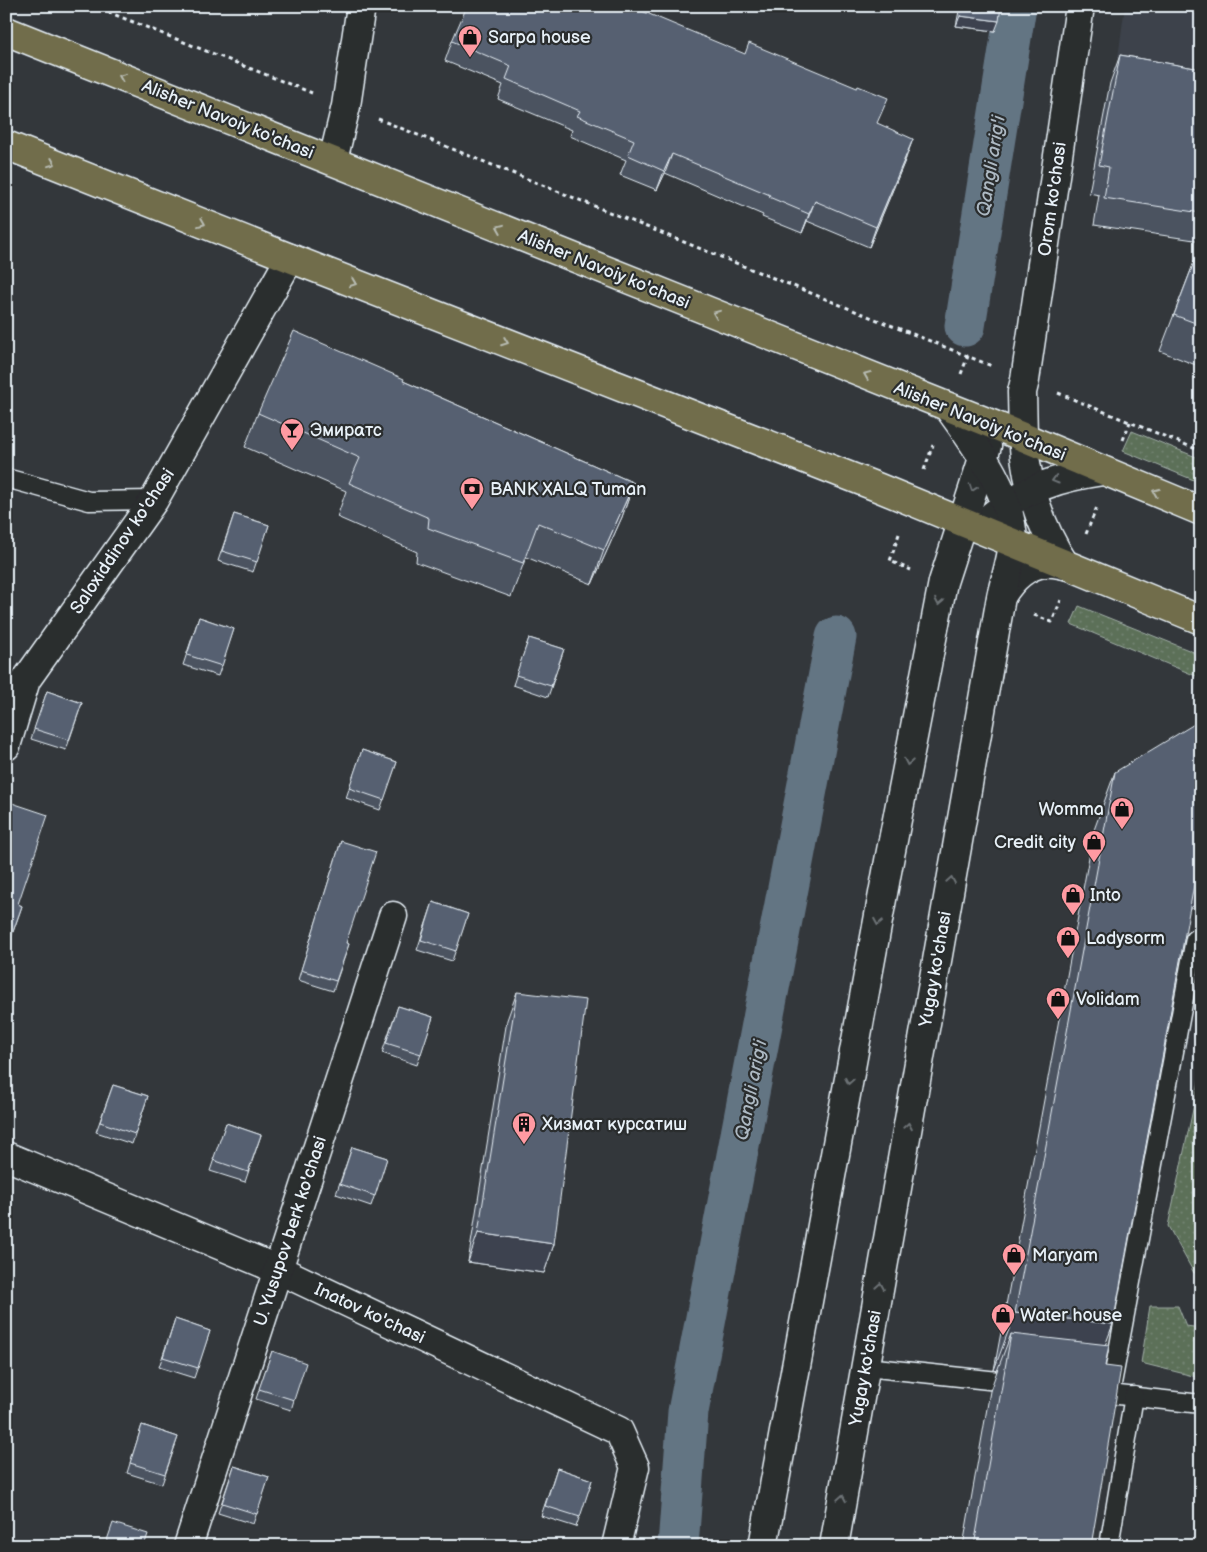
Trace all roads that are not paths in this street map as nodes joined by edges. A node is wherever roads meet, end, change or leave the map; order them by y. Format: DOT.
graph roads {
  1 [pos="361,6"];
  2 [pos="1080,6"];
  3 [pos="6,31"];
  4 [pos="6,145"];
  5 [pos="333,160"];
  6 [pos="290,258"];
  7 [pos="1023,386"];
  8 [pos="948,407"];
  9 [pos="994,425"];
  10 [pos="1023,437"];
  11 [pos="983,458"];
  12 [pos="1106,472"];
  13 [pos="6,478"];
  14 [pos="1030,490"];
  15 [pos="154,500"];
  16 [pos="1005,505"];
  17 [pos="1201,510"];
  18 [pos="970,525"];
  19 [pos="1013,543"];
  20 [pos="1069,566"];
  21 [pos="1000,597"];
  22 [pos="1201,620"];
  23 [pos="6,746"];
  24 [pos="393,916"];
  25 [pos="1201,936"];
  26 [pos="6,1156"];
  27 [pos="277,1269"];
  28 [pos="866,1367"];
  29 [pos="1032,1385"];
  30 [pos="1081,1390"];
  31 [pos="1110,1394"];
  32 [pos="1134,1396"];
  33 [pos="1201,1404"];
  34 [pos="188,1546"];
  35 [pos="616,1546"];
  36 [pos="763,1546"];
  37 [pos="834,1546"];
  38 [pos="1109,1546"];
  1 -- 5 [label="main road"];
  2 -- 7 [label="main road, Orom ko'chasi"];
  5 -- 3 [label="main road, Alisher Navoiy ko'chasi, one-way"];
  4 -- 6 [label="main road, one-way"];
  8 -- 5 [label="main road, Alisher Navoiy ko'chasi, one-way"];
  6 -- 15 [label="main road, Saloxiddinov ko'chasi"];
  6 -- 18 [label="main road, one-way"];
  7 -- 9 [label="main road"];
  7 -- 10 [label="main road, Orom ko'chasi"];
  8 -- 9 [label="main road, Alisher Navoiy ko'chasi"];
  8 -- 11 [label="main road, Yugay ko'chasi"];
  9 -- 10 [label="main road, Alisher Navoiy ko'chasi"];
  9 -- 11 [label="main road"];
  10 -- 12 [label="main road, Alisher Navoiy ko'chasi"];
  10 -- 14 [label="main road, Orom ko'chasi"];
  11 -- 16 [label="main road, Yugay ko'chasi"];
  11 -- 18 [label="main road, one-way"];
  12 -- 14 [label="main road, one-way"];
  17 -- 12 [label="main road, Alisher Navoiy ko'chasi, one-way"];
  13 -- 15 [label="lane"];
  14 -- 16 [label="main road"];
  14 -- 20 [label="main road, Orom ko'chasi"];
  15 -- 23 [label="main road, Saloxiddinov ko'chasi"];
  16 -- 18 [label="main road"];
  16 -- 19 [label="main road, Yugay ko'chasi"];
  18 -- 19 [label="main road"];
  18 -- 36 [label="main road, one-way"];
  19 -- 20 [label="main road"];
  19 -- 21 [label="main road, Yugay ko'chasi"];
  20 -- 21 [label="main road"];
  20 -- 22 [label="main road"];
  28 -- 21 [label="main road, Yugay ko'chasi, one-way"];
  24 -- 27 [label="main road, U. Yusupov berk ko'chasi"];
  25 -- 31 [label="lane"];
  26 -- 27 [label="main road, Inatov ko'chasi"];
  27 -- 34 [label="main road, U. Yusupov berk ko'chasi"];
  27 -- 35 [label="main road, Inatov ko'chasi"];
  28 -- 29 [label="lane"];
  37 -- 28 [label="main road, Yugay ko'chasi, one-way"];
  30 -- 31 [label="lane"];
  31 -- 32 [label="lane"];
  32 -- 33 [label="lane"];
  32 -- 38 [label="lane"];
}
